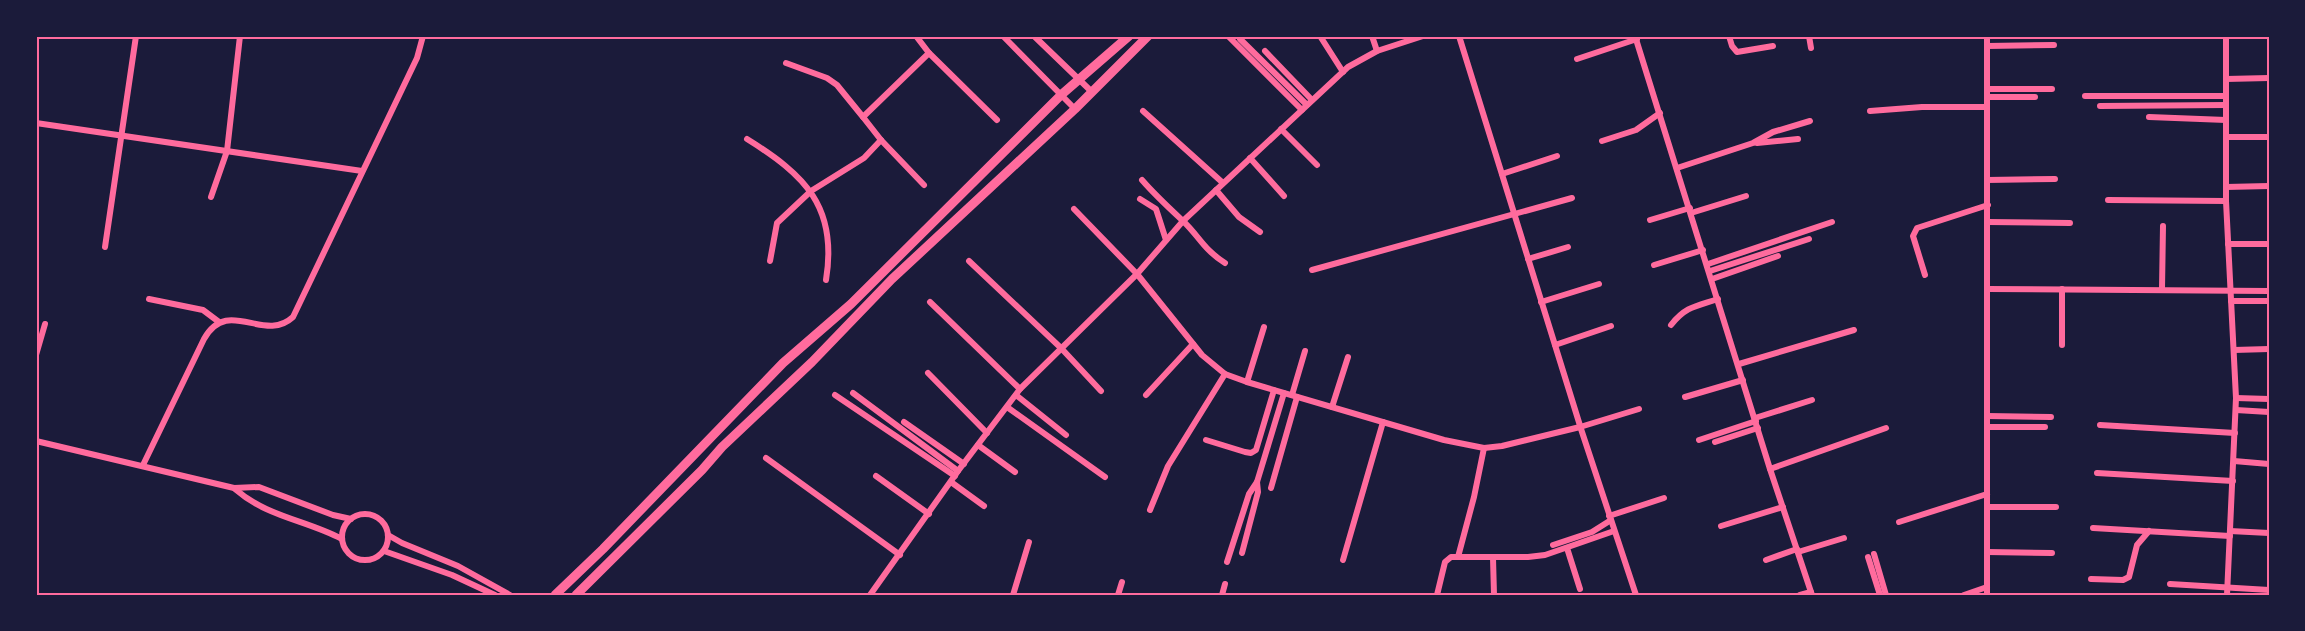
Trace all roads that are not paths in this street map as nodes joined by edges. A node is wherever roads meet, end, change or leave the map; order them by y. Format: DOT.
graph roads {
  1 [pos="136,36"];
  2 [pos="240,36"];
  3 [pos="423,36"];
  4 [pos="916,36"];
  5 [pos="1002,36"];
  6 [pos="1034,36"];
  7 [pos="1129,36"];
  8 [pos="1148,36"];
  9 [pos="1228,36"];
  10 [pos="1320,36"];
  11 [pos="1372,36"];
  12 [pos="1423,36"];
  13 [pos="1459,36"];
  14 [pos="1729,36"];
  15 [pos="1809,36"];
  16 [pos="1987,36"];
  17 [pos="2226,36"];
  18 [pos="1636,38"];
  19 [pos="1240,39"];
  20 [pos="2054,45"];
  21 [pos="1773,46"];
  22 [pos="1987,46"];
  23 [pos="1811,48"];
  24 [pos="1265,51"];
  25 [pos="1377,51"];
  26 [pos="929,53"];
  27 [pos="1577,59"];
  28 [pos="786,63"];
  29 [pos="1343,72"];
  30 [pos="2269,78"];
  31 [pos="2226,79"];
  32 [pos="1079,80"];
  33 [pos="1987,89"];
  34 [pos="2052,89"];
  35 [pos="1092,92"];
  36 [pos="1061,95"];
  37 [pos="2085,96"];
  38 [pos="2226,96"];
  39 [pos="1987,97"];
  40 [pos="2035,97"];
  41 [pos="1307,105"];
  42 [pos="2226,105"];
  43 [pos="2100,106"];
  44 [pos="1987,107"];
  45 [pos="1075,109"];
  46 [pos="1143,111"];
  47 [pos="1870,111"];
  48 [pos="1660,113"];
  49 [pos="863,117"];
  50 [pos="2149,117"];
  51 [pos="997,120"];
  52 [pos="2226,120"];
  53 [pos="1810,121"];
  54 [pos="36,123"];
  55 [pos="1281,129"];
  56 [pos="122,135"];
  57 [pos="2226,137"];
  58 [pos="2269,137"];
  59 [pos="747,139"];
  60 [pos="1798,139"];
  61 [pos="881,140"];
  62 [pos="1602,141"];
  63 [pos="1753,143"];
  64 [pos="227,151"];
  65 [pos="1557,156"];
  66 [pos="1250,158"];
  67 [pos="1317,165"];
  68 [pos="1677,168"];
  69 [pos="362,171"];
  70 [pos="1502,174"];
  71 [pos="2055,179"];
  72 [pos="1142,180"];
  73 [pos="1988,180"];
  74 [pos="1223,183"];
  75 [pos="924,186"];
  76 [pos="2269,186"];
  77 [pos="2226,187"];
  78 [pos="1216,190"];
  79 [pos="811,191"];
  80 [pos="1284,196"];
  81 [pos="1746,196"];
  82 [pos="211,197"];
  83 [pos="1572,198"];
  84 [pos="1140,199"];
  85 [pos="2108,200"];
  86 [pos="2226,201"];
  87 [pos="1988,205"];
  88 [pos="1074,209"];
  89 [pos="1691,211"];
  90 [pos="1514,213"];
  91 [pos="1650,220"];
  92 [pos="1183,221"];
  93 [pos="1832,222"];
  94 [pos="1988,222"];
  95 [pos="2070,223"];
  96 [pos="2163,226"];
  97 [pos="1260,232"];
  98 [pos="1809,239"];
  99 [pos="1166,240"];
  100 [pos="2228,244"];
  101 [pos="2269,244"];
  102 [pos="105,248"];
  103 [pos="1568,248"];
  104 [pos="1703,250"];
  105 [pos="1778,256"];
  106 [pos="1528,259"];
  107 [pos="770,261"];
  108 [pos="969,261"];
  109 [pos="1225,263"];
  110 [pos="1708,264"];
  111 [pos="1654,265"];
  112 [pos="1312,270"];
  113 [pos="1137,274"];
  114 [pos="1711,275"];
  115 [pos="1925,275"];
  116 [pos="826,280"];
  117 [pos="1599,284"];
  118 [pos="1988,289"];
  119 [pos="2062,289"];
  120 [pos="2162,289"];
  121 [pos="2230,290"];
  122 [pos="2269,291"];
  123 [pos="149,299"];
  124 [pos="1719,299"];
  125 [pos="2231,301"];
  126 [pos="2269,301"];
  127 [pos="930,302"];
  128 [pos="1541,302"];
  129 [pos="219,322"];
  130 [pos="45,324"];
  131 [pos="1671,325"];
  132 [pos="1611,326"];
  133 [pos="1264,327"];
  134 [pos="1854,330"];
  135 [pos="1192,344"];
  136 [pos="1555,345"];
  137 [pos="2062,345"];
  138 [pos="1061,348"];
  139 [pos="2269,349"];
  140 [pos="2234,350"];
  141 [pos="1305,351"];
  142 [pos="36,355"];
  143 [pos="1348,357"];
  144 [pos="1739,363"];
  145 [pos="928,373"];
  146 [pos="1225,374"];
  147 [pos="1743,380"];
  148 [pos="1247,382"];
  149 [pos="1274,390"];
  150 [pos="1101,391"];
  151 [pos="1018,392"];
  152 [pos="854,393"];
  153 [pos="1284,393"];
  154 [pos="834,395"];
  155 [pos="1146,395"];
  156 [pos="1295,396"];
  157 [pos="1685,397"];
  158 [pos="2236,398"];
  159 [pos="2269,399"];
  160 [pos="1812,400"];
  161 [pos="1007,407"];
  162 [pos="1332,407"];
  163 [pos="1639,409"];
  164 [pos="2236,410"];
  165 [pos="2269,412"];
  166 [pos="1988,416"];
  167 [pos="2050,417"];
  168 [pos="904,422"];
  169 [pos="1383,422"];
  170 [pos="1756,422"];
  171 [pos="2100,425"];
  172 [pos="1580,427"];
  173 [pos="1988,427"];
  174 [pos="2045,427"];
  175 [pos="1886,428"];
  176 [pos="987,433"];
  177 [pos="2235,433"];
  178 [pos="1066,435"];
  179 [pos="1206,440"];
  180 [pos="1699,440"];
  181 [pos="36,441"];
  182 [pos="1715,442"];
  183 [pos="978,445"];
  184 [pos="1484,448"];
  185 [pos="766,458"];
  186 [pos="2234,461"];
  187 [pos="964,464"];
  188 [pos="2269,464"];
  189 [pos="143,465"];
  190 [pos="1770,469"];
  191 [pos="1016,472"];
  192 [pos="2097,473"];
  193 [pos="876,476"];
  194 [pos="955,476"];
  195 [pos="1105,477"];
  196 [pos="2233,481"];
  197 [pos="1257,482"];
  198 [pos="234,488"];
  199 [pos="1271,488"];
  200 [pos="1987,494"];
  201 [pos="1664,498"];
  202 [pos="984,506"];
  203 [pos="1783,507"];
  204 [pos="1987,507"];
  205 [pos="2056,507"];
  206 [pos="1150,510"];
  207 [pos="929,514"];
  208 [pos="1610,518"];
  209 [pos="351,519"];
  210 [pos="1899,522"];
  211 [pos="1721,526"];
  212 [pos="2093,528"];
  213 [pos="1614,531"];
  214 [pos="2150,531"];
  215 [pos="2230,533"];
  216 [pos="2269,533"];
  217 [pos="388,535"];
  218 [pos="1844,538"];
  219 [pos="342,539"];
  220 [pos="1029,542"];
  221 [pos="1553,545"];
  222 [pos="1567,548"];
  223 [pos="384,551"];
  224 [pos="1798,551"];
  225 [pos="1987,552"];
  226 [pos="1242,553"];
  227 [pos="2052,553"];
  228 [pos="900,555"];
  229 [pos="1458,557"];
  230 [pos="1493,558"];
  231 [pos="1342,560"];
  232 [pos="1766,560"];
  233 [pos="1227,562"];
  234 [pos="2091,579"];
  235 [pos="1122,582"];
  236 [pos="1225,584"];
  237 [pos="2170,584"];
  238 [pos="1988,587"];
  239 [pos="1580,589"];
  240 [pos="2269,590"];
  241 [pos="2227,592"];
  242 [pos="1812,593"];
  243 [pos="495,595"];
  244 [pos="510,595"];
  245 [pos="555,595"];
  246 [pos="576,595"];
  247 [pos="870,595"];
  248 [pos="1013,595"];
  249 [pos="1118,595"];
  250 [pos="1222,595"];
  251 [pos="1437,595"];
  252 [pos="1494,595"];
  253 [pos="1636,595"];
  254 [pos="1800,595"];
  255 [pos="1880,595"];
  256 [pos="1886,595"];
  257 [pos="1964,595"];
  258 [pos="1988,595"];
  1 -- 56 [label="street"];
  2 -- 64 [label="street"];
  3 -- 69 [label="street"];
  4 -- 26 [label="street"];
  5 -- 36 [label="street"];
  6 -- 32 [label="street"];
  7 -- 32 [label="street"];
  8 -- 35 [label="street"];
  9 -- 41 [label="street"];
  10 -- 29 [label="street"];
  11 -- 25 [label="street"];
  12 -- 25 [label="street"];
  13 -- 70 [label="street"];
  14 -- 21 [label="street"];
  15 -- 23 [label="street"];
  16 -- 22 [label="street"];
  17 -- 31 [label="street"];
  18 -- 27 [label="street"];
  18 -- 48 [label="street"];
  19 -- 41 [label="street"];
  20 -- 22 [label="street"];
  22 -- 33 [label="street"];
  24 -- 41 [label="street"];
  25 -- 29 [label="street"];
  26 -- 49 [label="street"];
  26 -- 51 [label="street"];
  28 -- 49 [label="street"];
  29 -- 41 [label="street"];
  30 -- 31 [label="street"];
  31 -- 38 [label="street"];
  32 -- 35 [label="street"];
  32 -- 36 [label="street"];
  33 -- 34 [label="street"];
  33 -- 39 [label="street"];
  35 -- 45 [label="street"];
  36 -- 45 [label="street"];
  36 -- 245 [label="street"];
  37 -- 38 [label="street"];
  38 -- 42 [label="street"];
  39 -- 40 [label="street"];
  39 -- 44 [label="street"];
  41 -- 55 [label="street"];
  42 -- 43 [label="street"];
  42 -- 52 [label="street"];
  44 -- 47 [label="street"];
  44 -- 73 [label="street"];
  45 -- 246 [label="street"];
  46 -- 74 [label="street"];
  48 -- 62 [label="street"];
  48 -- 68 [label="street"];
  49 -- 61 [label="street"];
  50 -- 52 [label="street"];
  52 -- 57 [label="street"];
  53 -- 63 [label="street"];
  54 -- 56 [label="street"];
  55 -- 66 [label="street"];
  55 -- 67 [label="street"];
  56 -- 64 [label="street"];
  56 -- 102 [label="street"];
  57 -- 58 [label="street"];
  57 -- 77 [label="street"];
  59 -- 79 [label="street"];
  60 -- 63 [label="street"];
  61 -- 75 [label="street"];
  61 -- 79 [label="street"];
  63 -- 68 [label="street"];
  64 -- 69 [label="street"];
  64 -- 82 [label="street"];
  65 -- 70 [label="street"];
  66 -- 74 [label="street"];
  66 -- 80 [label="street"];
  68 -- 89 [label="street"];
  69 -- 129 [label="street"];
  70 -- 90 [label="street"];
  71 -- 73 [label="street"];
  72 -- 92 [label="street"];
  73 -- 87 [label="street"];
  74 -- 78 [label="street"];
  76 -- 77 [label="street"];
  77 -- 86 [label="street"];
  78 -- 92 [label="street"];
  78 -- 97 [label="street"];
  79 -- 107 [label="street"];
  79 -- 116 [label="street"];
  81 -- 89 [label="street"];
  83 -- 90 [label="street"];
  84 -- 99 [label="street"];
  85 -- 86 [label="street"];
  86 -- 100 [label="street"];
  87 -- 94 [label="street"];
  87 -- 115 [label="street"];
  88 -- 113 [label="street"];
  89 -- 91 [label="street"];
  89 -- 104 [label="street"];
  90 -- 106 [label="street"];
  90 -- 112 [label="street"];
  92 -- 99 [label="street"];
  92 -- 109 [label="street"];
  93 -- 110 [label="street"];
  94 -- 95 [label="street"];
  94 -- 118 [label="street"];
  96 -- 120 [label="street"];
  98 -- 114 [label="street"];
  99 -- 113 [label="street"];
  100 -- 101 [label="street"];
  100 -- 121 [label="street"];
  103 -- 106 [label="street"];
  104 -- 110 [label="street"];
  104 -- 111 [label="street"];
  105 -- 114 [label="street"];
  106 -- 128 [label="street"];
  108 -- 138 [label="street"];
  110 -- 114 [label="street"];
  113 -- 135 [label="street"];
  113 -- 138 [label="street"];
  114 -- 124 [label="street"];
  117 -- 128 [label="street"];
  118 -- 119 [label="street"];
  118 -- 166 [label="street"];
  119 -- 120 [label="street"];
  119 -- 137 [label="street"];
  120 -- 121 [label="street"];
  121 -- 122 [label="street"];
  121 -- 125 [label="street"];
  123 -- 129 [label="street"];
  124 -- 131 [label="street"];
  124 -- 144 [label="street"];
  125 -- 126 [label="street"];
  125 -- 140 [label="street"];
  127 -- 151 [label="street"];
  128 -- 136 [label="street"];
  129 -- 189 [label="street"];
  130 -- 142 [label="street"];
  132 -- 136 [label="street"];
  133 -- 148 [label="street"];
  134 -- 144 [label="street"];
  135 -- 146 [label="street"];
  135 -- 155 [label="street"];
  136 -- 172 [label="street"];
  138 -- 150 [label="street"];
  138 -- 151 [label="street"];
  139 -- 140 [label="street"];
  140 -- 158 [label="street"];
  141 -- 156 [label="street"];
  143 -- 162 [label="street"];
  144 -- 147 [label="street"];
  145 -- 176 [label="street"];
  146 -- 148 [label="street"];
  146 -- 206 [label="street"];
  147 -- 157 [label="street"];
  147 -- 170 [label="street"];
  148 -- 149 [label="street"];
  149 -- 153 [label="street"];
  149 -- 179 [label="street"];
  151 -- 161 [label="street"];
  151 -- 178 [label="street"];
  152 -- 194 [label="street"];
  153 -- 156 [label="street"];
  153 -- 197 [label="street"];
  154 -- 194 [label="street"];
  156 -- 162 [label="street"];
  156 -- 199 [label="street"];
  158 -- 159 [label="street"];
  158 -- 164 [label="street"];
  160 -- 170 [label="street"];
  161 -- 176 [label="street"];
  161 -- 195 [label="street"];
  162 -- 169 [label="street"];
  163 -- 172 [label="street"];
  164 -- 165 [label="street"];
  164 -- 177 [label="street"];
  166 -- 167 [label="street"];
  166 -- 173 [label="street"];
  168 -- 187 [label="street"];
  169 -- 184 [label="street"];
  169 -- 231 [label="street"];
  170 -- 180 [label="street"];
  170 -- 182 [label="street"];
  170 -- 190 [label="street"];
  171 -- 177 [label="street"];
  172 -- 184 [label="street"];
  172 -- 208 [label="street"];
  173 -- 174 [label="street"];
  173 -- 200 [label="street"];
  175 -- 190 [label="street"];
  176 -- 183 [label="street"];
  177 -- 186 [label="street"];
  181 -- 189 [label="street"];
  183 -- 187 [label="street"];
  183 -- 191 [label="street"];
  184 -- 229 [label="street"];
  185 -- 228 [label="street"];
  186 -- 188 [label="street"];
  186 -- 196 [label="street"];
  187 -- 194 [label="street"];
  189 -- 198 [label="street"];
  190 -- 203 [label="street"];
  192 -- 196 [label="street"];
  193 -- 207 [label="street"];
  194 -- 202 [label="street"];
  194 -- 207 [label="street"];
  196 -- 215 [label="street"];
  197 -- 226 [label="street"];
  197 -- 233 [label="street"];
  198 -- 209 [label="street"];
  198 -- 219 [label="street"];
  200 -- 204 [label="street"];
  200 -- 210 [label="street"];
  201 -- 208 [label="street"];
  203 -- 211 [label="street"];
  203 -- 224 [label="street"];
  204 -- 205 [label="street"];
  204 -- 225 [label="street"];
  207 -- 228 [label="street"];
  208 -- 213 [label="street"];
  208 -- 221 [label="street"];
  209 -- 217 [label="street"];
  209 -- 219 [label="street"];
  212 -- 214 [label="street"];
  213 -- 222 [label="street"];
  213 -- 253 [label="street"];
  214 -- 215 [label="street"];
  214 -- 234 [label="street"];
  215 -- 216 [label="street"];
  215 -- 241 [label="street"];
  217 -- 223 [label="street"];
  217 -- 244 [label="street"];
  218 -- 224 [label="street"];
  219 -- 223 [label="street"];
  220 -- 248 [label="street"];
  222 -- 230 [label="street"];
  222 -- 239 [label="street"];
  223 -- 243 [label="street"];
  224 -- 232 [label="street"];
  224 -- 242 [label="street"];
  225 -- 227 [label="street"];
  225 -- 238 [label="street"];
  228 -- 247 [label="street"];
  229 -- 230 [label="street"];
  229 -- 251 [label="street"];
  230 -- 252 [label="street"];
  235 -- 249 [label="street"];
  236 -- 250 [label="street"];
  237 -- 241 [label="street"];
  238 -- 257 [label="street"];
  238 -- 258 [label="street"];
  240 -- 241 [label="street"];
  242 -- 254 [label="street"];
  255 -- 256 [label="street"];
}
